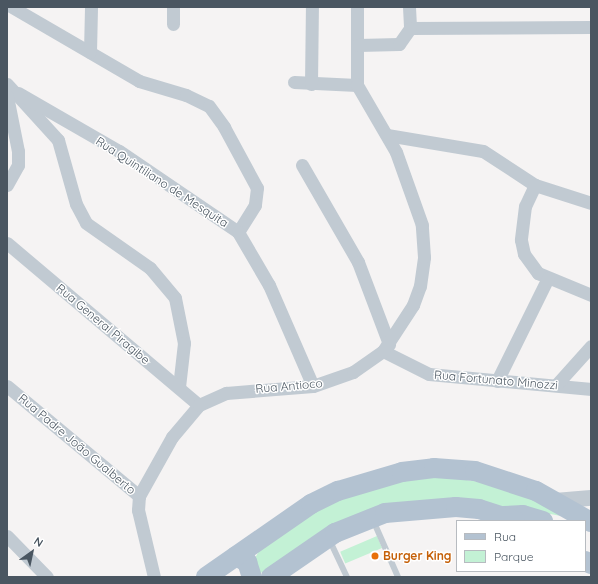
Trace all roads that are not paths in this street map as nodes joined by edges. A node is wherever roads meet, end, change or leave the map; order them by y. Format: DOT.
graph roads {
  1 [pos="12,7"];
  2 [pos="91,7"];
  3 [pos="173,7"];
  4 [pos="312,7"];
  5 [pos="357,7"];
  6 [pos="409,7"];
  7 [pos="173,24"];
  8 [pos="591,27"];
  9 [pos="410,28"];
  10 [pos="358,45"];
  11 [pos="90,52"];
  12 [pos="294,82"];
  13 [pos="7,84"];
  14 [pos="311,84"];
  15 [pos="357,85"];
  16 [pos="13,94"];
  17 [pos="387,135"];
  18 [pos="302,165"];
  19 [pos="7,185"];
  20 [pos="535,185"];
  21 [pos="591,203"];
  22 [pos="238,232"];
  23 [pos="7,243"];
  24 [pos="548,278"];
  25 [pos="591,295"];
  26 [pos="591,346"];
  27 [pos="386,347"];
  28 [pos="497,382"];
  29 [pos="556,385"];
  30 [pos="7,386"];
  31 [pos="313,386"];
  32 [pos="179,387"];
  33 [pos="591,389"];
  34 [pos="198,405"];
  35 [pos="139,496"];
  36 [pos="591,498"];
  37 [pos="555,501"];
  38 [pos="372,517"];
  39 [pos="510,519"];
  40 [pos="540,520"];
  41 [pos="591,522"];
  42 [pos="7,536"];
  43 [pos="328,538"];
  44 [pos="236,556"];
  45 [pos="47,577"];
  46 [pos="154,577"];
  47 [pos="206,577"];
  48 [pos="252,577"];
  49 [pos="271,577"];
  50 [pos="347,577"];
  51 [pos="398,577"];
  1 -- 11 [label="street, Rua Quintiliano de Mesquita"];
  2 -- 11 [label="street"];
  3 -- 7 [label="street"];
  4 -- 14 [label="street"];
  5 -- 10 [label="street"];
  6 -- 9 [label="street"];
  8 -- 9 [label="street"];
  9 -- 10 [label="street"];
  10 -- 15 [label="street"];
  11 -- 22 [label="street, Rua Quintiliano de Mesquita"];
  12 -- 14 [label="street"];
  13 -- 16 [label="street"];
  14 -- 15 [label="street"];
  15 -- 17 [label="street, Rua Antioco"];
  16 -- 19 [label="street"];
  16 -- 22 [label="street, Rua Quintiliano de Mesquita"];
  16 -- 32 [label="street"];
  17 -- 20 [label="street"];
  17 -- 27 [label="street, Rua Antioco"];
  18 -- 27 [label="street"];
  20 -- 21 [label="street"];
  20 -- 24 [label="street"];
  22 -- 31 [label="street"];
  23 -- 32 [label="street, Rua General Piragibe"];
  24 -- 25 [label="street"];
  24 -- 28 [label="street"];
  26 -- 29 [label="street"];
  27 -- 28 [label="street, Rua Fortunato Minozzi"];
  27 -- 31 [label="street, Rua Antioco"];
  28 -- 29 [label="street, Rua Fortunato Minozzi"];
  29 -- 33 [label="street, Rua Fortunato Minozzi"];
  30 -- 35 [label="street, Rua Padre João Gualberto"];
  31 -- 34 [label="street, Rua Antioco"];
  32 -- 34 [label="street, Rua General Piragibe"];
  34 -- 35 [label="street"];
  35 -- 46 [label="street, Rua Padre João Gualberto"];
  36 -- 37 [label="street"];
  37 -- 41 [label="main road"];
  37 -- 44 [label="main road"];
  38 -- 39 [label="main road"];
  38 -- 43 [label="main road"];
  38 -- 51 [label="lane"];
  39 -- 40 [label="main road"];
  42 -- 45 [label="street"];
  43 -- 49 [label="main road"];
  43 -- 50 [label="lane"];
  44 -- 47 [label="main road"];
  44 -- 48 [label="main road"];
}
